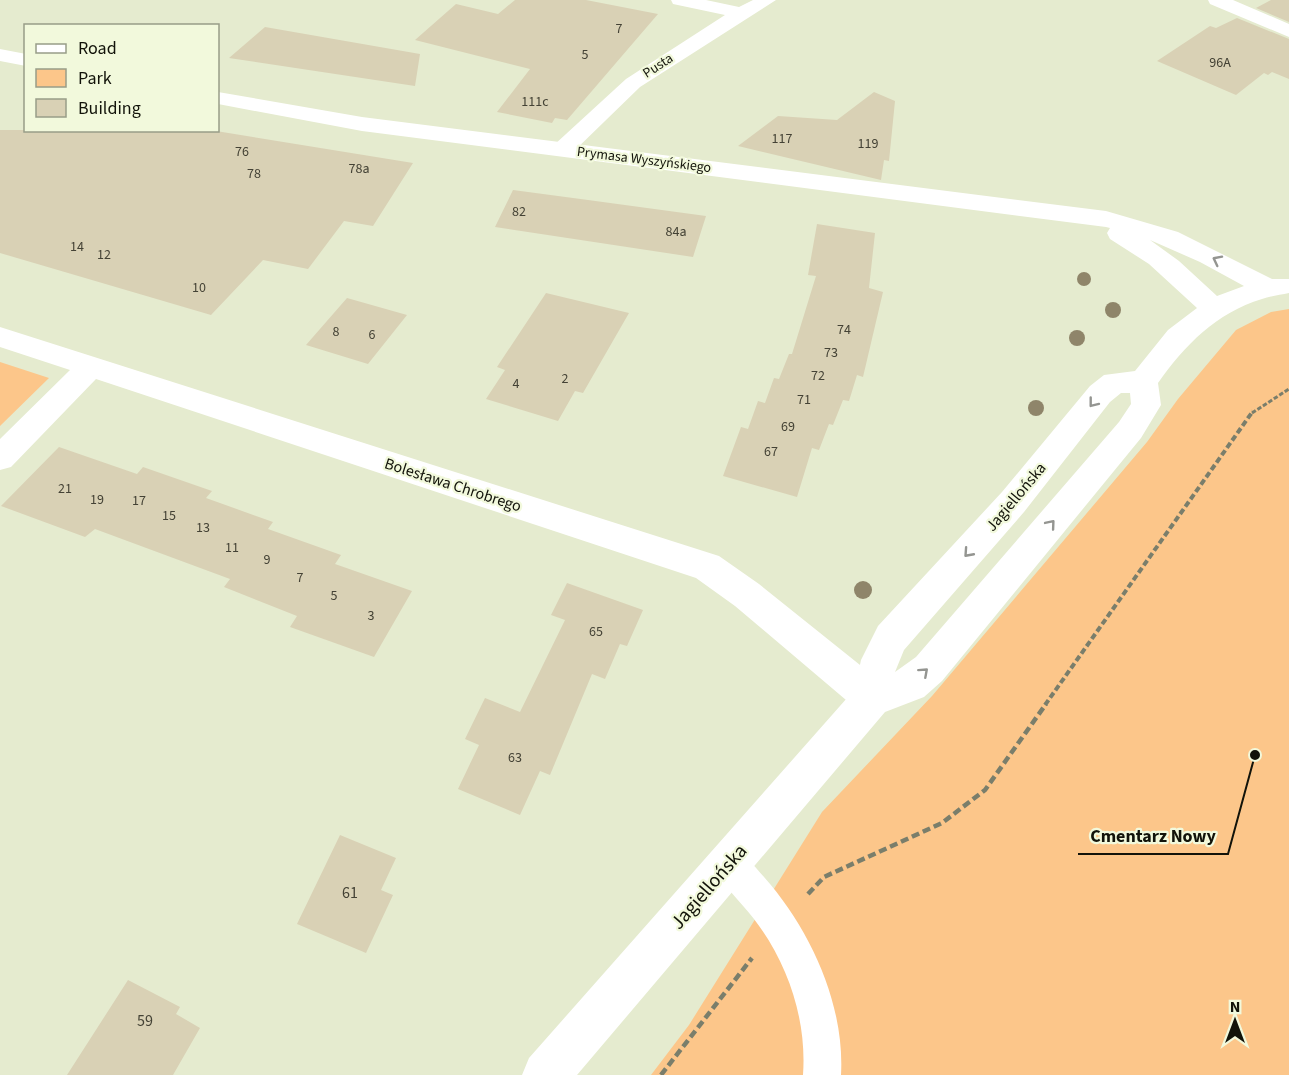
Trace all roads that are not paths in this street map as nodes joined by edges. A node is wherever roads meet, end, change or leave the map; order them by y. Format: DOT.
graph roads {
  1 [pos="680,0"];
  2 [pos="767,0"];
  3 [pos="1217,0"];
  4 [pos="741,14"];
  5 [pos="1289,31"];
  6 [pos="0,55"];
  7 [pos="24,60"];
  8 [pos="219,98"];
  9 [pos="562,150"];
  10 [pos="1072,216"];
  11 [pos="1279,287"];
  12 [pos="1214,309"];
  13 [pos="0,337"];
  14 [pos="90,368"];
  15 [pos="1143,381"];
  16 [pos="0,458"];
  17 [pos="872,698"];
  18 [pos="730,864"];
  19 [pos="546,1075"];
  20 [pos="822,1075"];
  1 -- 4 [label="street"];
  2 -- 4 [label="street, Pusta"];
  3 -- 5 [label="street"];
  4 -- 9 [label="street, Pusta"];
  6 -- 7 [label="street"];
  8 -- 9 [label="street, Prymasa Wyszyńskiego"];
  9 -- 10 [label="street, Prymasa Wyszyńskiego"];
  11 -- 10 [label="street, Prymasa Wyszyńskiego, one-way"];
  10 -- 12 [label="street, Prymasa Wyszyńskiego"];
  11 -- 12 [label="street, Prymasa Wyszyńskiego"];
  12 -- 15 [label="street"];
  13 -- 14 [label="street, Bolesława Chrobrego"];
  14 -- 16 [label="street"];
  14 -- 17 [label="street, Bolesława Chrobrego"];
  17 -- 15 [label="street, Jagiellońska, one-way"];
  15 -- 17 [label="street, Jagiellońska, one-way"];
  17 -- 18 [label="street, Jagiellońska"];
  18 -- 19 [label="street, Jagiellońska"];
  18 -- 20 [label="lane"];
}
